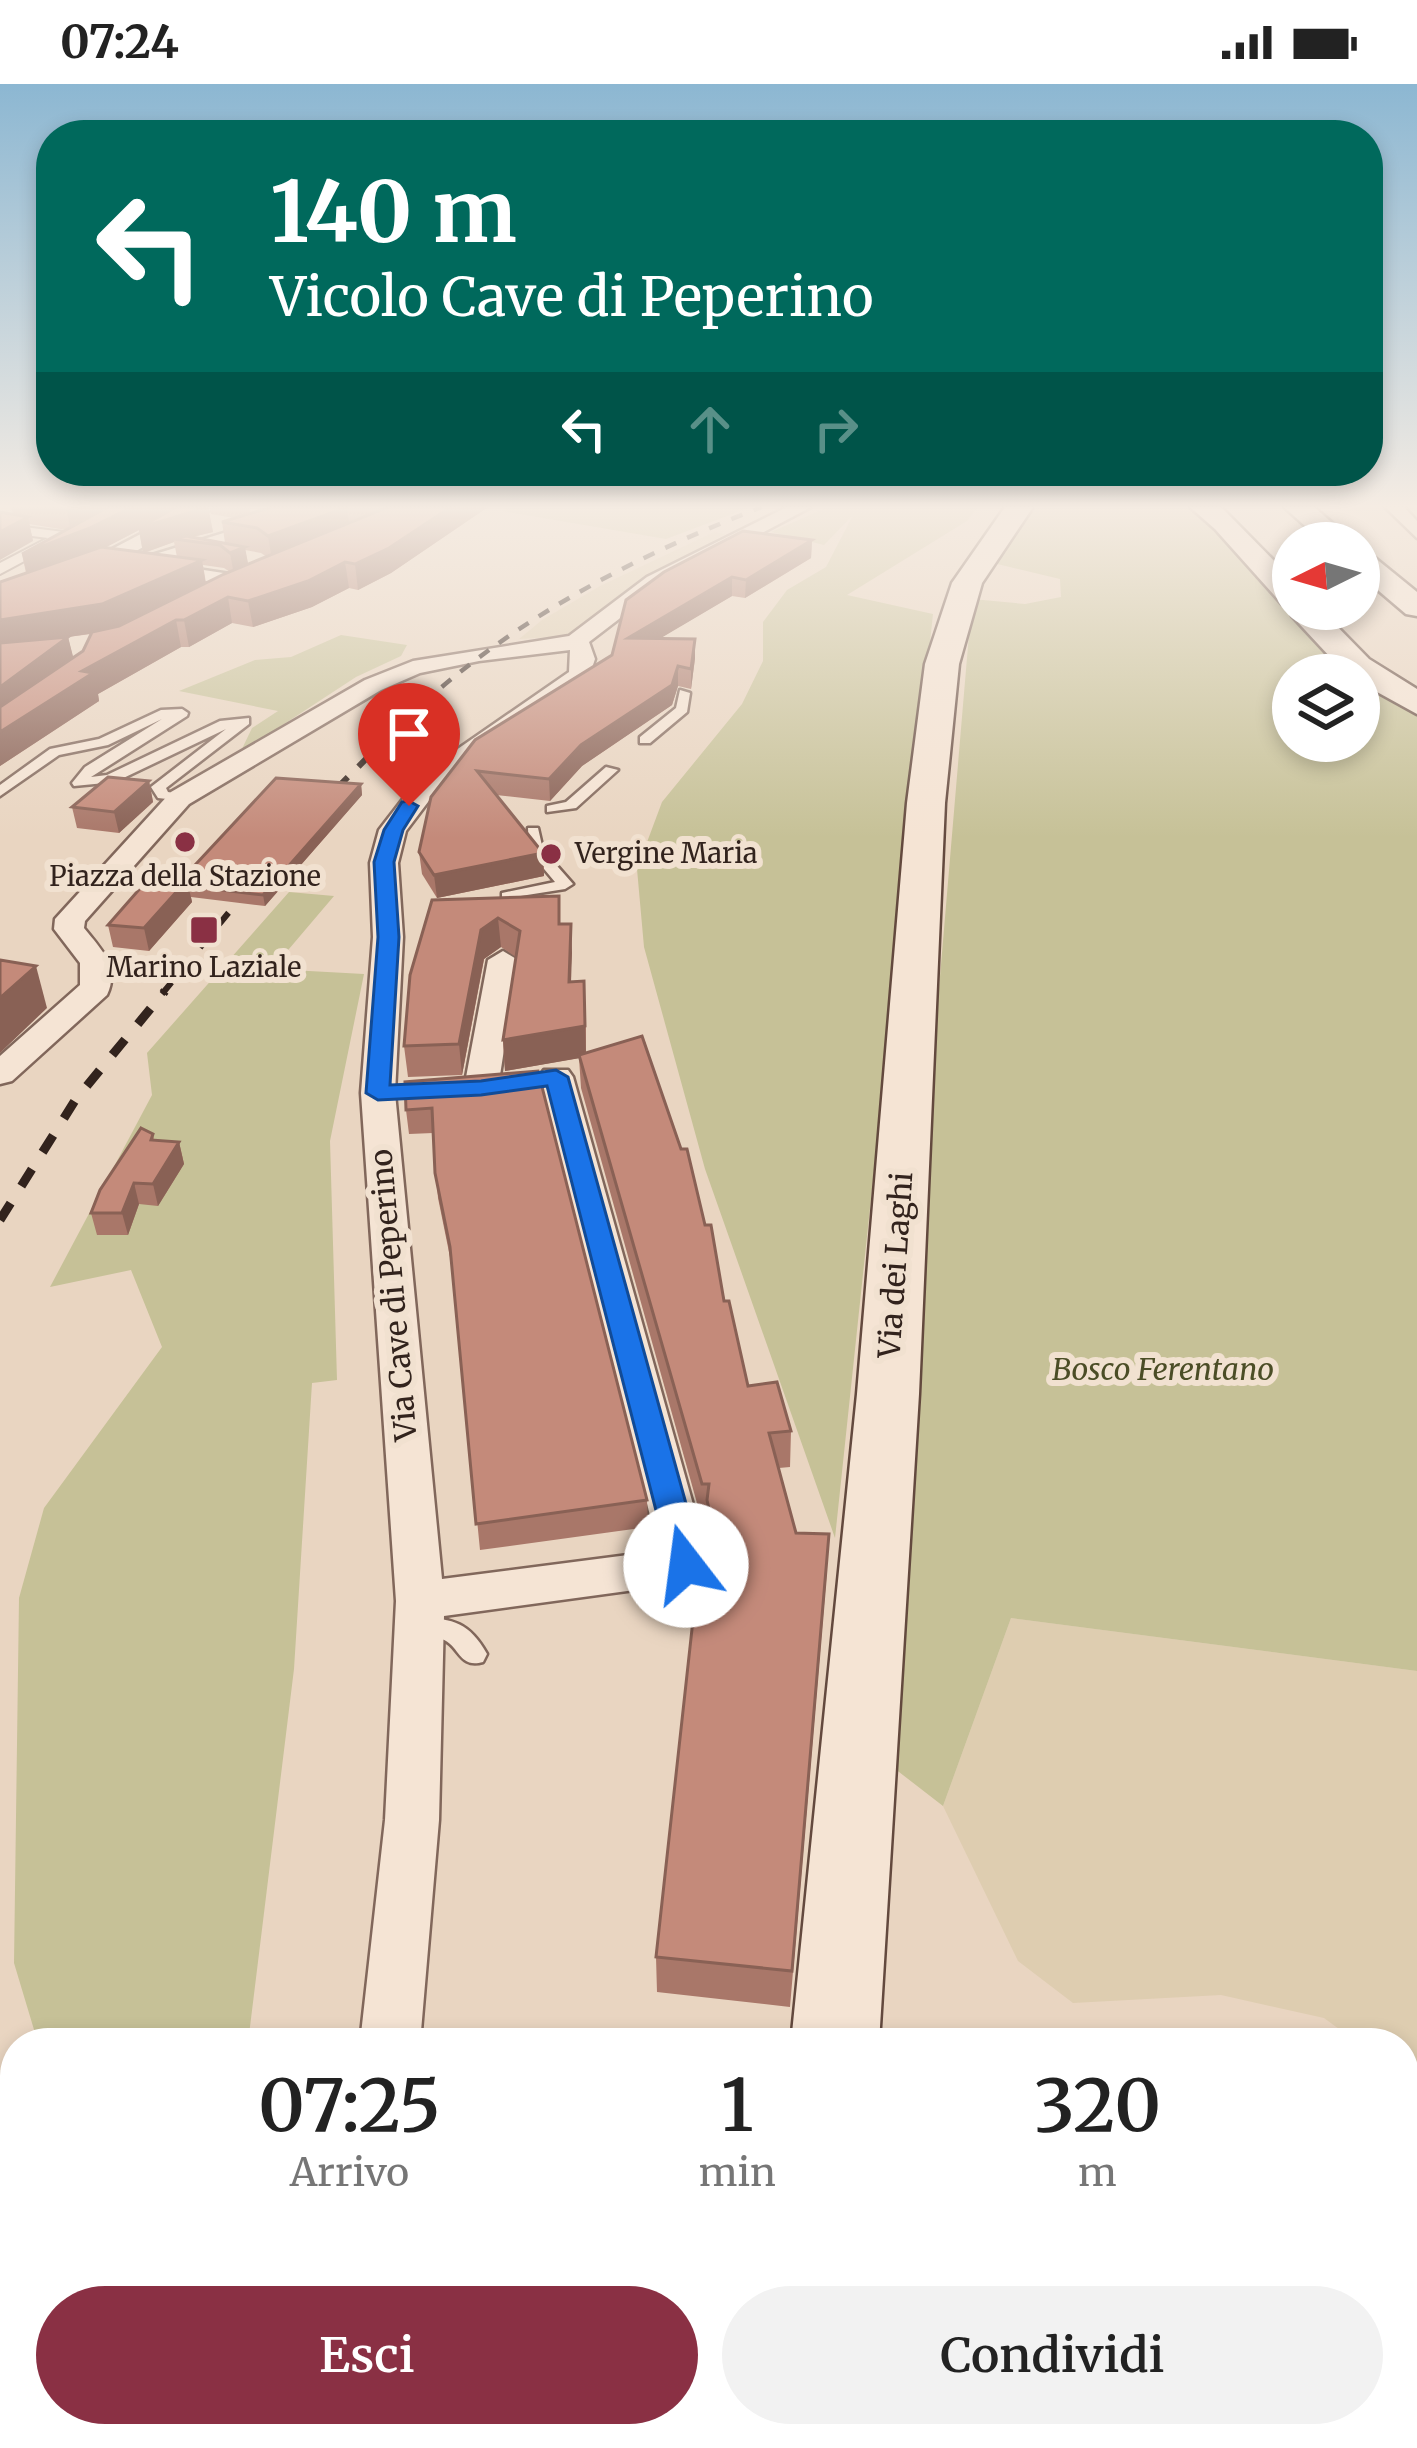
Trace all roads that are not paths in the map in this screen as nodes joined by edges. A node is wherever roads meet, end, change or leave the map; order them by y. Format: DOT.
graph roads {
  1 [pos="605,617"];
  2 [pos="957,617"];
  3 [pos="1323,630"];
  4 [pos="575,642"];
  5 [pos="684,694"];
  6 [pos="1417,704"];
  7 [pos="645,740"];
  8 [pos="611,770"];
  9 [pos="0,792"];
  10 [pos="180,797"];
  11 [pos="552,808"];
  12 [pos="533,831"];
  13 [pos="508,896"];
  14 [pos="503,960"];
  15 [pos="0,1074"];
  16 [pos="481,1088"];
  17 [pos="378,1093"];
  18 [pos="419,1613"];
  19 [pos="474,1654"];
  20 [pos="391,2028"];
  21 [pos="837,2028"];
  1 -- 4 [label="street"];
  2 -- 21 [label="main road, Via dei Laghi"];
  3 -- 6 [label="main road"];
  4 -- 10 [label="street"];
  4 -- 17 [label="street, Via Cave di Peperino"];
  5 -- 7 [label="lane"];
  8 -- 11 [label="lane"];
  9 -- 10 [label="lane"];
  10 -- 15 [label="street"];
  12 -- 13 [label="lane"];
  14 -- 16 [label="street"];
  16 -- 17 [label="street"];
  16 -- 18 [label="street"];
  17 -- 18 [label="street, Via Cave di Peperino"];
  18 -- 19 [label="lane"];
  18 -- 20 [label="street, Via Cave di Peperino"];
}
